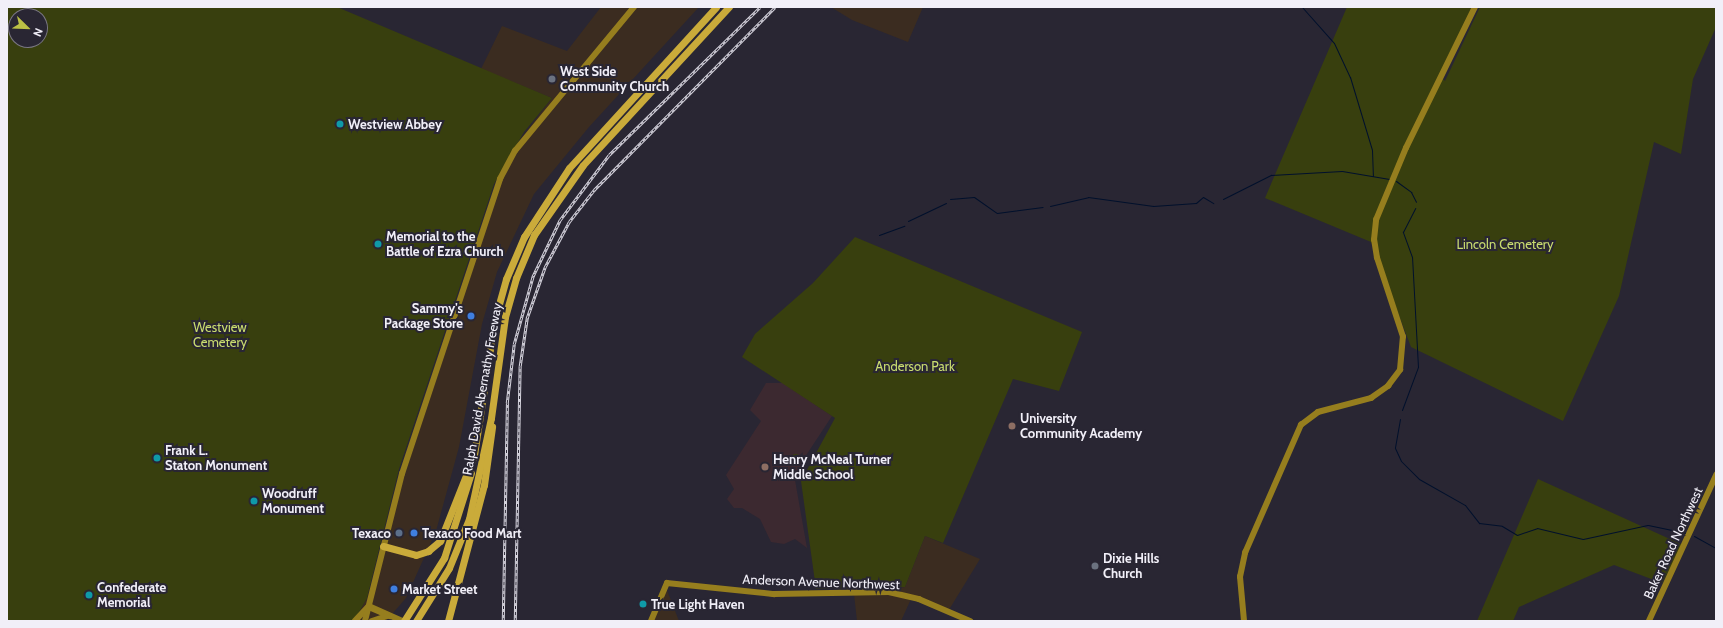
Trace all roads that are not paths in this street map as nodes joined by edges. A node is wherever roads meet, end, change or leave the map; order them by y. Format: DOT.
graph roads {
  1 [pos="634,7"];
  2 [pos="716,7"];
  3 [pos="729,7"];
  4 [pos="1475,7"];
  5 [pos="490,418"];
  6 [pos="474,455"];
  7 [pos="1716,475"];
  8 [pos="383,546"];
  9 [pos="369,606"];
  10 [pos="387,616"];
  11 [pos="396,618"];
  12 [pos="418,618"];
  13 [pos="374,620"];
  14 [pos="355,621"];
  15 [pos="365,621"];
  16 [pos="403,621"];
  17 [pos="448,621"];
  18 [pos="651,621"];
  19 [pos="970,621"];
  20 [pos="1244,621"];
  21 [pos="1649,621"];
  1 -- 8 [label="main road"];
  2 -- 6 [label="highway"];
  3 -- 5 [label="highway, Ralph David Abernathy Freeway"];
  4 -- 20 [label="main road"];
  5 -- 12 [label="highway, Ralph David Abernathy Freeway"];
  5 -- 17 [label="highway"];
  6 -- 8 [label="highway"];
  6 -- 16 [label="highway, Ralph David Abernathy Freeway"];
  7 -- 21 [label="main road, Baker Road Northwest"];
  8 -- 9 [label="main road"];
  9 -- 10 [label="main road"];
  9 -- 11 [label="main road"];
  9 -- 14 [label="main road"];
  9 -- 15 [label="main road"];
  10 -- 11 [label="main road"];
  10 -- 13 [label="main road"];
  11 -- 16 [label="main road"];
  18 -- 19 [label="main road, Anderson Avenue Northwest"];
}
